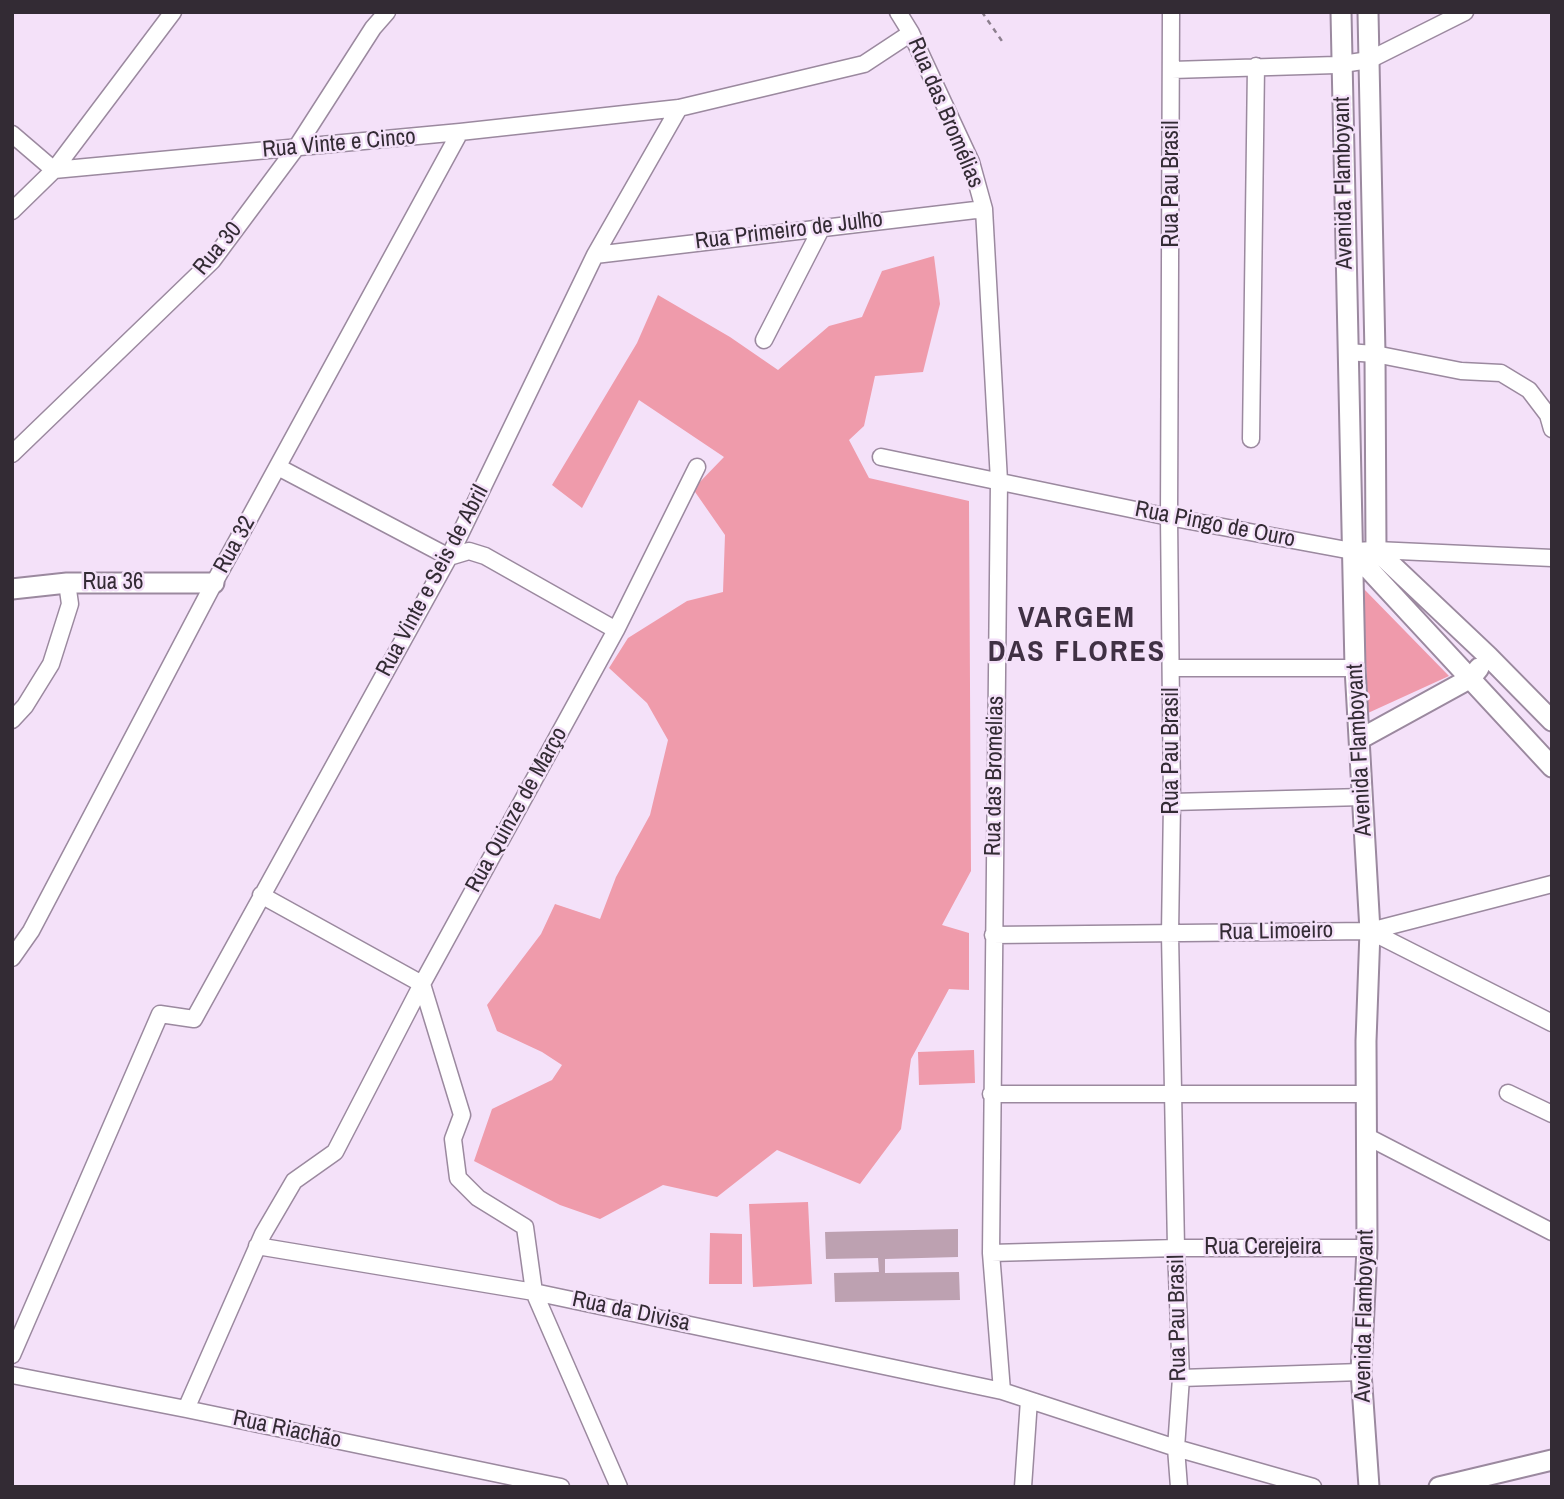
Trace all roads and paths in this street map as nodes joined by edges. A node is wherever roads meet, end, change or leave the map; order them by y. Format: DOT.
graph roads {
  1 [pos="173,12"];
  2 [pos="387,12"];
  3 [pos="898,12"];
  4 [pos="982,12"];
  5 [pos="1171,12"];
  6 [pos="1341,12"];
  7 [pos="1368,12"];
  8 [pos="1465,12"];
  9 [pos="911,33"];
  10 [pos="1004,44"];
  11 [pos="1369,60"];
  12 [pos="1341,65"];
  13 [pos="1256,66"];
  14 [pos="1172,70"];
  15 [pos="679,108"];
  16 [pos="460,132"];
  17 [pos="12,134"];
  18 [pos="296,148"];
  19 [pos="54,170"];
  20 [pos="984,209"];
  21 [pos="12,211"];
  22 [pos="822,227"];
  23 [pos="595,255"];
  24 [pos="765,340"];
  25 [pos="1347,352"];
  26 [pos="1375,355"];
  27 [pos="1551,426"];
  28 [pos="1251,439"];
  29 [pos="12,454"];
  30 [pos="881,457"];
  31 [pos="278,467"];
  32 [pos="697,467"];
  33 [pos="999,481"];
  34 [pos="1169,517"];
  35 [pos="1376,550"];
  36 [pos="1352,551"];
  37 [pos="449,556"];
  38 [pos="1552,558"];
  39 [pos="66,583"];
  40 [pos="214,583"];
  41 [pos="12,589"];
  42 [pos="616,629"];
  43 [pos="1488,656"];
  44 [pos="1171,668"];
  45 [pos="1355,668"];
  46 [pos="1471,678"];
  47 [pos="12,720"];
  48 [pos="1552,721"];
  49 [pos="1360,739"];
  50 [pos="1552,767"];
  51 [pos="1363,797"];
  52 [pos="1172,802"];
  53 [pos="1552,884"];
  54 [pos="261,895"];
  55 [pos="1370,931"];
  56 [pos="1170,934"];
  57 [pos="993,935"];
  58 [pos="12,958"];
  59 [pos="422,984"];
  60 [pos="1552,1023"];
  61 [pos="1508,1093"];
  62 [pos="991,1094"];
  63 [pos="1173,1094"];
  64 [pos="1366,1094"];
  65 [pos="1552,1114"];
  66 [pos="1366,1136"];
  67 [pos="1552,1232"];
  68 [pos="257,1246"];
  69 [pos="1176,1248"];
  70 [pos="1367,1248"];
  71 [pos="990,1253"];
  72 [pos="534,1292"];
  73 [pos="12,1355"];
  74 [pos="1361,1372"];
  75 [pos="12,1376"];
  76 [pos="1181,1378"];
  77 [pos="1002,1391"];
  78 [pos="1029,1399"];
  79 [pos="186,1409"];
  80 [pos="1176,1448"];
  81 [pos="1552,1460"];
  82 [pos="561,1487"];
  83 [pos="619,1487"];
  84 [pos="1023,1487"];
  85 [pos="1179,1487"];
  86 [pos="1313,1487"];
  87 [pos="1368,1487"];
  88 [pos="1439,1487"];
  1 -- 19 [label="street"];
  2 -- 18 [label="street, Rua 30"];
  3 -- 9 [label="street, Rua das Bromélias"];
  4 -- 10 [label="path"];
  5 -- 14 [label="street, Rua Pau Brasil"];
  6 -- 12 [label="street, Avenida Flamboyant"];
  7 -- 11 [label="street, Avenida Flamboyant"];
  8 -- 11 [label="street"];
  9 -- 15 [label="street, Rua Vinte e Cinco"];
  9 -- 20 [label="street, Rua das Bromélias"];
  11 -- 12 [label="street"];
  11 -- 26 [label="street, Avenida Flamboyant"];
  12 -- 13 [label="street"];
  12 -- 25 [label="street, Avenida Flamboyant"];
  13 -- 14 [label="street"];
  13 -- 28 [label="street"];
  14 -- 34 [label="street, Rua Pau Brasil"];
  15 -- 16 [label="street, Rua Vinte e Cinco"];
  15 -- 23 [label="street, Rua Vinte e Seis de Abril"];
  16 -- 18 [label="street, Rua Vinte e Cinco"];
  16 -- 31 [label="street, Rua 32"];
  17 -- 19 [label="street"];
  18 -- 19 [label="street, Rua Vinte e Cinco"];
  18 -- 29 [label="street, Rua 30"];
  19 -- 21 [label="street"];
  20 -- 22 [label="street, Rua Primeiro de Julho"];
  20 -- 33 [label="street, Rua das Bromélias"];
  22 -- 23 [label="street, Rua Primeiro de Julho"];
  22 -- 24 [label="street"];
  23 -- 37 [label="street, Rua Vinte e Seis de Abril"];
  25 -- 26 [label="street"];
  25 -- 36 [label="street, Avenida Flamboyant"];
  26 -- 27 [label="street"];
  26 -- 35 [label="street, Avenida Flamboyant"];
  30 -- 33 [label="street, Rua Pingo de Ouro"];
  31 -- 37 [label="street"];
  31 -- 40 [label="street, Rua 32"];
  32 -- 42 [label="street, Rua Quinze de Março"];
  33 -- 34 [label="street, Rua Pingo de Ouro"];
  33 -- 57 [label="street, Rua das Bromélias"];
  34 -- 36 [label="street, Rua Pingo de Ouro"];
  34 -- 44 [label="street, Rua Pau Brasil"];
  35 -- 36 [label="street, Rua Pingo de Ouro"];
  35 -- 38 [label="street, Rua Pingo de Ouro"];
  35 -- 43 [label="street"];
  36 -- 45 [label="street, Avenida Flamboyant"];
  36 -- 46 [label="street"];
  37 -- 42 [label="street"];
  37 -- 54 [label="street, Rua Vinte e Seis de Abril"];
  39 -- 40 [label="street, Rua 36"];
  39 -- 41 [label="street, Rua 36"];
  39 -- 47 [label="street"];
  40 -- 58 [label="street, Rua 32"];
  42 -- 59 [label="street, Rua Quinze de Março"];
  43 -- 46 [label="street"];
  43 -- 48 [label="street"];
  44 -- 45 [label="street"];
  44 -- 52 [label="street, Rua Pau Brasil"];
  45 -- 49 [label="street, Avenida Flamboyant"];
  46 -- 49 [label="street"];
  46 -- 50 [label="street"];
  49 -- 51 [label="street, Avenida Flamboyant"];
  51 -- 52 [label="street"];
  51 -- 55 [label="street, Avenida Flamboyant"];
  52 -- 56 [label="street, Rua Pau Brasil"];
  53 -- 55 [label="street, Rua Limoeiro"];
  54 -- 59 [label="street"];
  54 -- 73 [label="street, Rua Vinte e Seis de Abril"];
  55 -- 56 [label="street, Rua Limoeiro"];
  55 -- 60 [label="street"];
  55 -- 64 [label="street, Avenida Flamboyant"];
  56 -- 57 [label="street, Rua Limoeiro"];
  56 -- 63 [label="street, Rua Pau Brasil"];
  57 -- 62 [label="street, Rua das Bromélias"];
  59 -- 68 [label="street, Rua Quinze de Março"];
  59 -- 72 [label="street"];
  61 -- 65 [label="street"];
  62 -- 63 [label="street"];
  62 -- 71 [label="street, Rua das Bromélias"];
  63 -- 64 [label="street"];
  63 -- 69 [label="street, Rua Pau Brasil"];
  64 -- 66 [label="street, Avenida Flamboyant"];
  66 -- 67 [label="street"];
  66 -- 70 [label="street, Avenida Flamboyant"];
  68 -- 72 [label="street, Rua da Divisa"];
  68 -- 79 [label="street"];
  69 -- 70 [label="street, Rua Cerejeira"];
  69 -- 71 [label="street, Rua Cerejeira"];
  69 -- 76 [label="street, Rua Pau Brasil"];
  70 -- 74 [label="street, Avenida Flamboyant"];
  71 -- 77 [label="street, Rua das Bromélias"];
  72 -- 77 [label="street, Rua da Divisa"];
  72 -- 83 [label="street"];
  74 -- 76 [label="street"];
  74 -- 87 [label="street, Avenida Flamboyant"];
  75 -- 79 [label="street, Rua Riachão"];
  76 -- 80 [label="street, Rua Pau Brasil"];
  77 -- 78 [label="street, Rua da Divisa"];
  78 -- 80 [label="street, Rua da Divisa"];
  78 -- 84 [label="street"];
  79 -- 82 [label="street, Rua Riachão"];
  80 -- 85 [label="street, Rua Pau Brasil"];
  80 -- 86 [label="street, Rua da Divisa"];
  81 -- 88 [label="street"];
}
